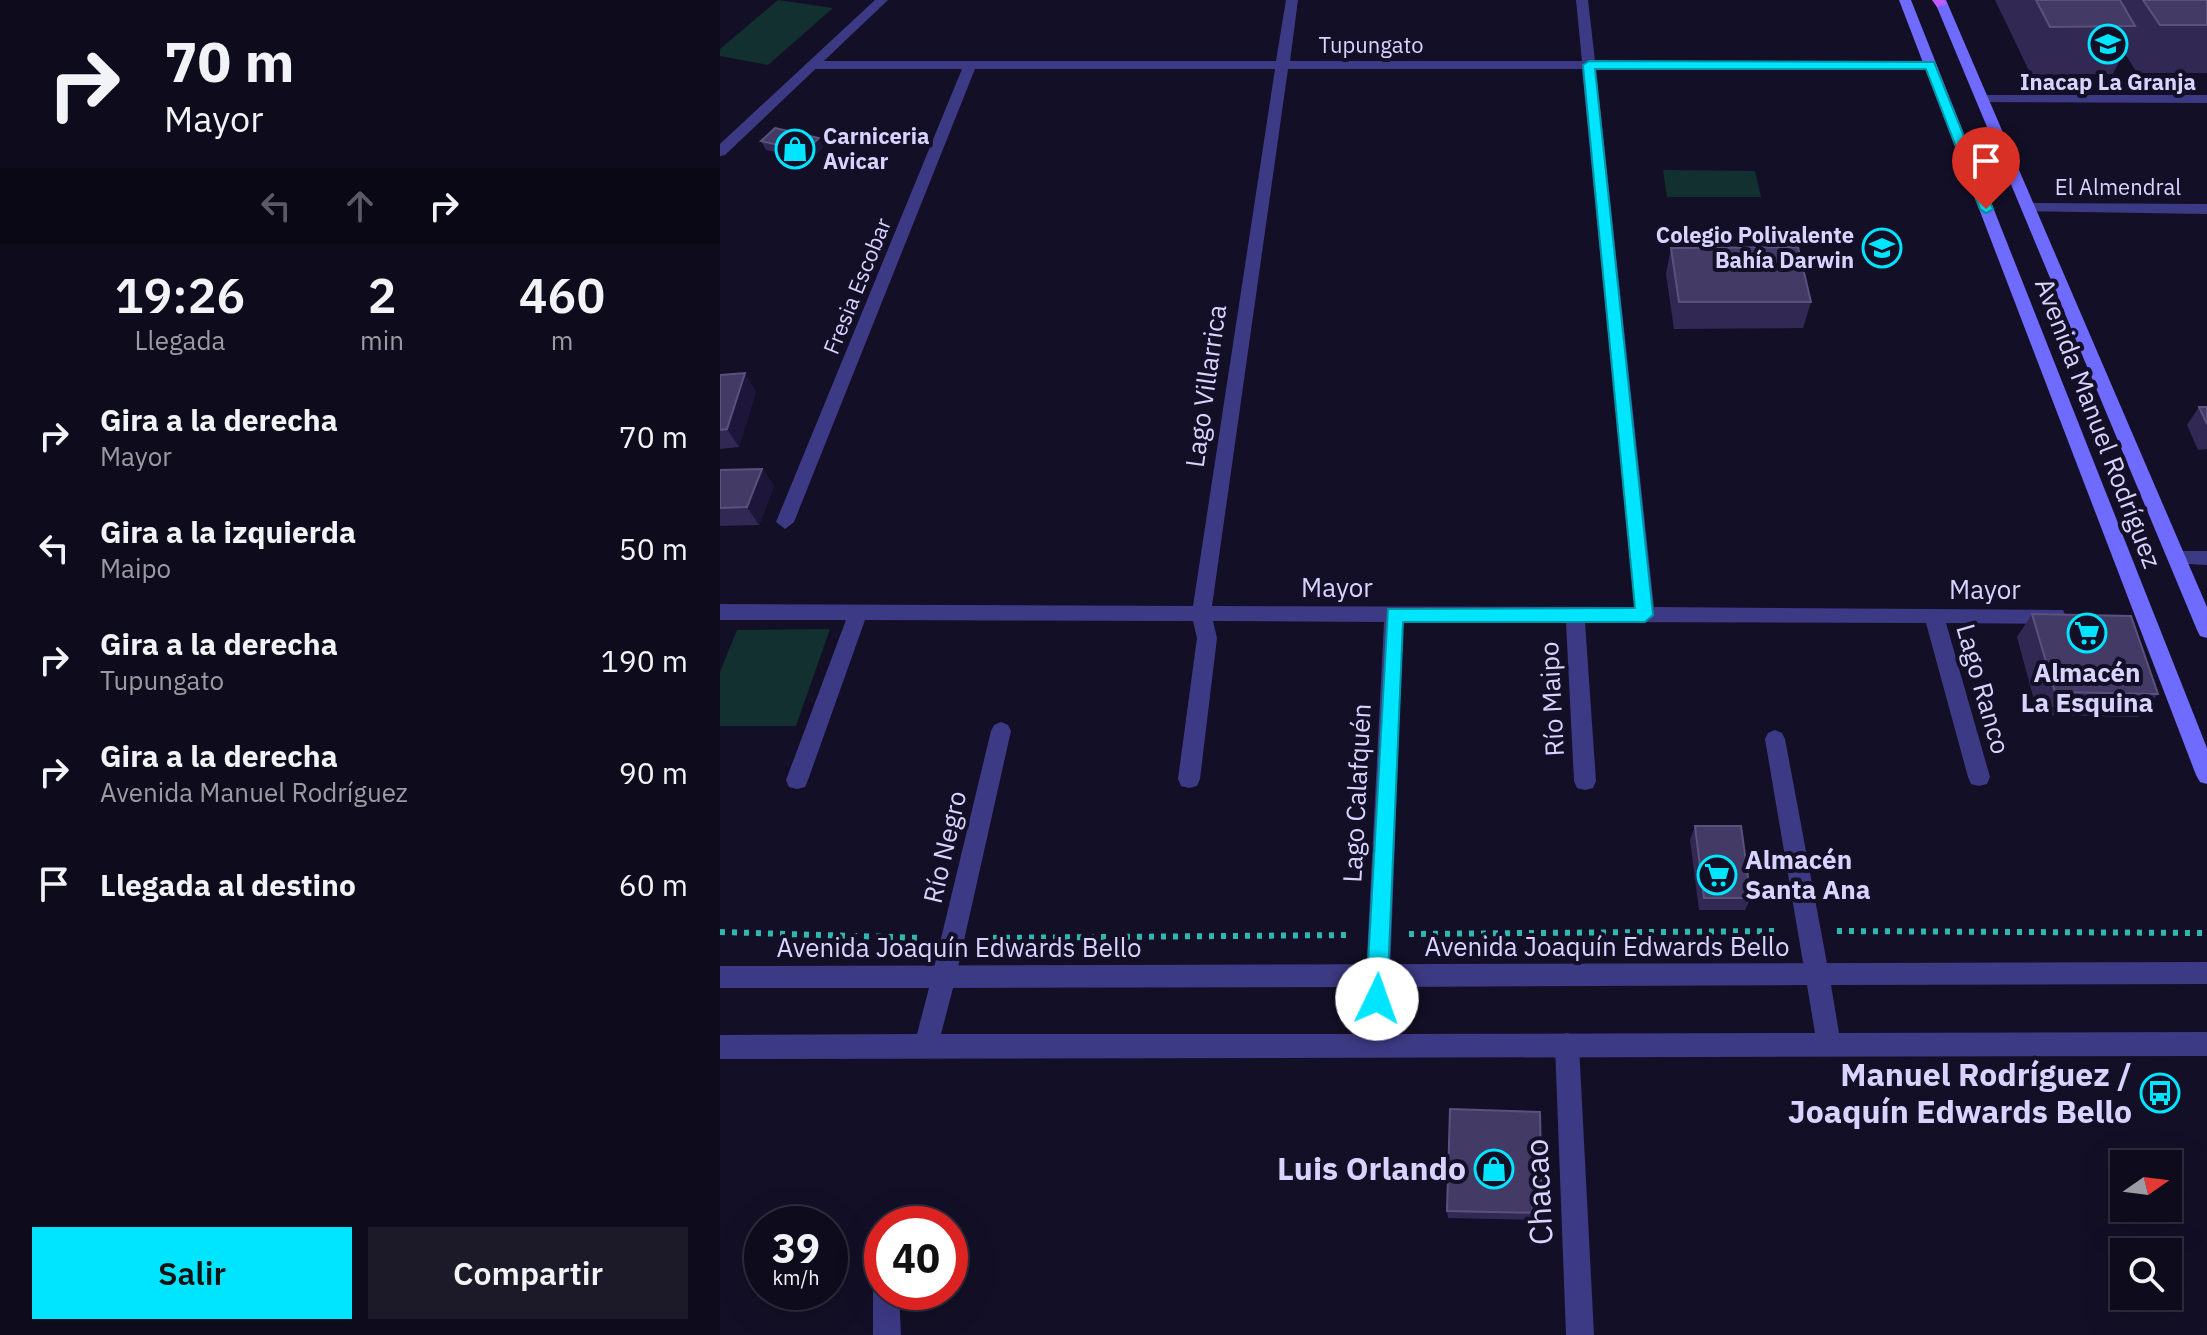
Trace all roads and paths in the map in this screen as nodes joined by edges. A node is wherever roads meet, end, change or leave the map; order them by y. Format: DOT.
graph roads {
  1 [pos="882,0"];
  2 [pos="1292,0"];
  3 [pos="1582,0"];
  4 [pos="1905,0"];
  5 [pos="1940,1"];
  6 [pos="812,65"];
  7 [pos="970,65"];
  8 [pos="1282,65"];
  9 [pos="1589,65"];
  10 [pos="1930,65"];
  11 [pos="1982,99"];
  12 [pos="2207,99"];
  13 [pos="720,152"];
  14 [pos="2029,208"];
  15 [pos="2207,209"];
  16 [pos="785,522"];
  17 [pos="2177,558"];
  18 [pos="2207,558"];
  19 [pos="720,612"];
  20 [pos="858,613"];
  21 [pos="1201,614"];
  22 [pos="1394,614"];
  23 [pos="1575,615"];
  24 [pos="1645,615"];
  25 [pos="1934,616"];
  26 [pos="2072,616"];
  27 [pos="2207,630"];
  28 [pos="1001,731"];
  29 [pos="1775,739"];
  30 [pos="2207,775"];
  31 [pos="1979,777"];
  32 [pos="1189,779"];
  33 [pos="797,780"];
  34 [pos="1585,781"];
  35 [pos="1809,931"];
  36 [pos="720,932"];
  37 [pos="2207,933"];
  38 [pos="1380,934"];
  39 [pos="952,938"];
  40 [pos="2207,973"];
  41 [pos="1817,974"];
  42 [pos="1378,975"];
  43 [pos="944,976"];
  44 [pos="720,977"];
  45 [pos="2207,1044"];
  46 [pos="1567,1045"];
  47 [pos="1829,1045"];
  48 [pos="1374,1046"];
  49 [pos="720,1047"];
  50 [pos="926,1047"];
  51 [pos="886,1310"];
  52 [pos="887,1335"];
  53 [pos="1580,1335"];
  1 -- 6 [label="street"];
  2 -- 8 [label="street, Lago Villarrica"];
  3 -- 9 [label="street"];
  4 -- 10 [label="main road, Avenida Manuel Rodríguez"];
  5 -- 11 [label="main road, Avenida Manuel Rodríguez"];
  6 -- 7 [label="street, Tupungato"];
  6 -- 13 [label="street"];
  7 -- 8 [label="street, Tupungato"];
  7 -- 16 [label="street, Fresia Escobar"];
  8 -- 9 [label="street, Tupungato"];
  8 -- 21 [label="street, Lago Villarrica"];
  9 -- 10 [label="street, Tupungato"];
  9 -- 24 [label="street"];
  10 -- 30 [label="main road, Avenida Manuel Rodríguez"];
  11 -- 12 [label="street"];
  11 -- 14 [label="main road, Avenida Manuel Rodríguez"];
  14 -- 15 [label="street, El Almendral"];
  14 -- 17 [label="main road, Avenida Manuel Rodríguez"];
  17 -- 18 [label="street"];
  17 -- 27 [label="main road, Avenida Manuel Rodríguez"];
  19 -- 20 [label="street, Mayor"];
  20 -- 21 [label="street, Mayor"];
  20 -- 33 [label="street"];
  21 -- 22 [label="street, Mayor"];
  21 -- 32 [label="street, Lago Villarrica"];
  22 -- 23 [label="street, Mayor"];
  22 -- 38 [label="street, Lago Calafquén"];
  23 -- 24 [label="street, Mayor"];
  23 -- 34 [label="street, Río Maipo"];
  24 -- 25 [label="street, Mayor"];
  25 -- 26 [label="street, Mayor"];
  25 -- 31 [label="street, Lago Ranco"];
  28 -- 39 [label="street, Río Negro"];
  29 -- 35 [label="street"];
  35 -- 37 [label="path"];
  35 -- 38 [label="path"];
  35 -- 41 [label="street"];
  36 -- 39 [label="path"];
  38 -- 39 [label="path"];
  38 -- 42 [label="street, Lago Calafquén"];
  39 -- 43 [label="street, Río Negro"];
  40 -- 41 [label="street, Avenida Joaquín Edwards Bello"];
  41 -- 42 [label="street, Avenida Joaquín Edwards Bello"];
  41 -- 47 [label="street"];
  42 -- 43 [label="street, Avenida Joaquín Edwards Bello"];
  42 -- 48 [label="street, Lago Calafquén"];
  43 -- 44 [label="street, Avenida Joaquín Edwards Bello"];
  43 -- 50 [label="street, Río Negro"];
  45 -- 47 [label="street"];
  46 -- 47 [label="street"];
  46 -- 48 [label="street"];
  46 -- 53 [label="street, Chacao"];
  48 -- 50 [label="street"];
  49 -- 50 [label="street"];
  51 -- 52 [label="street"];
}
